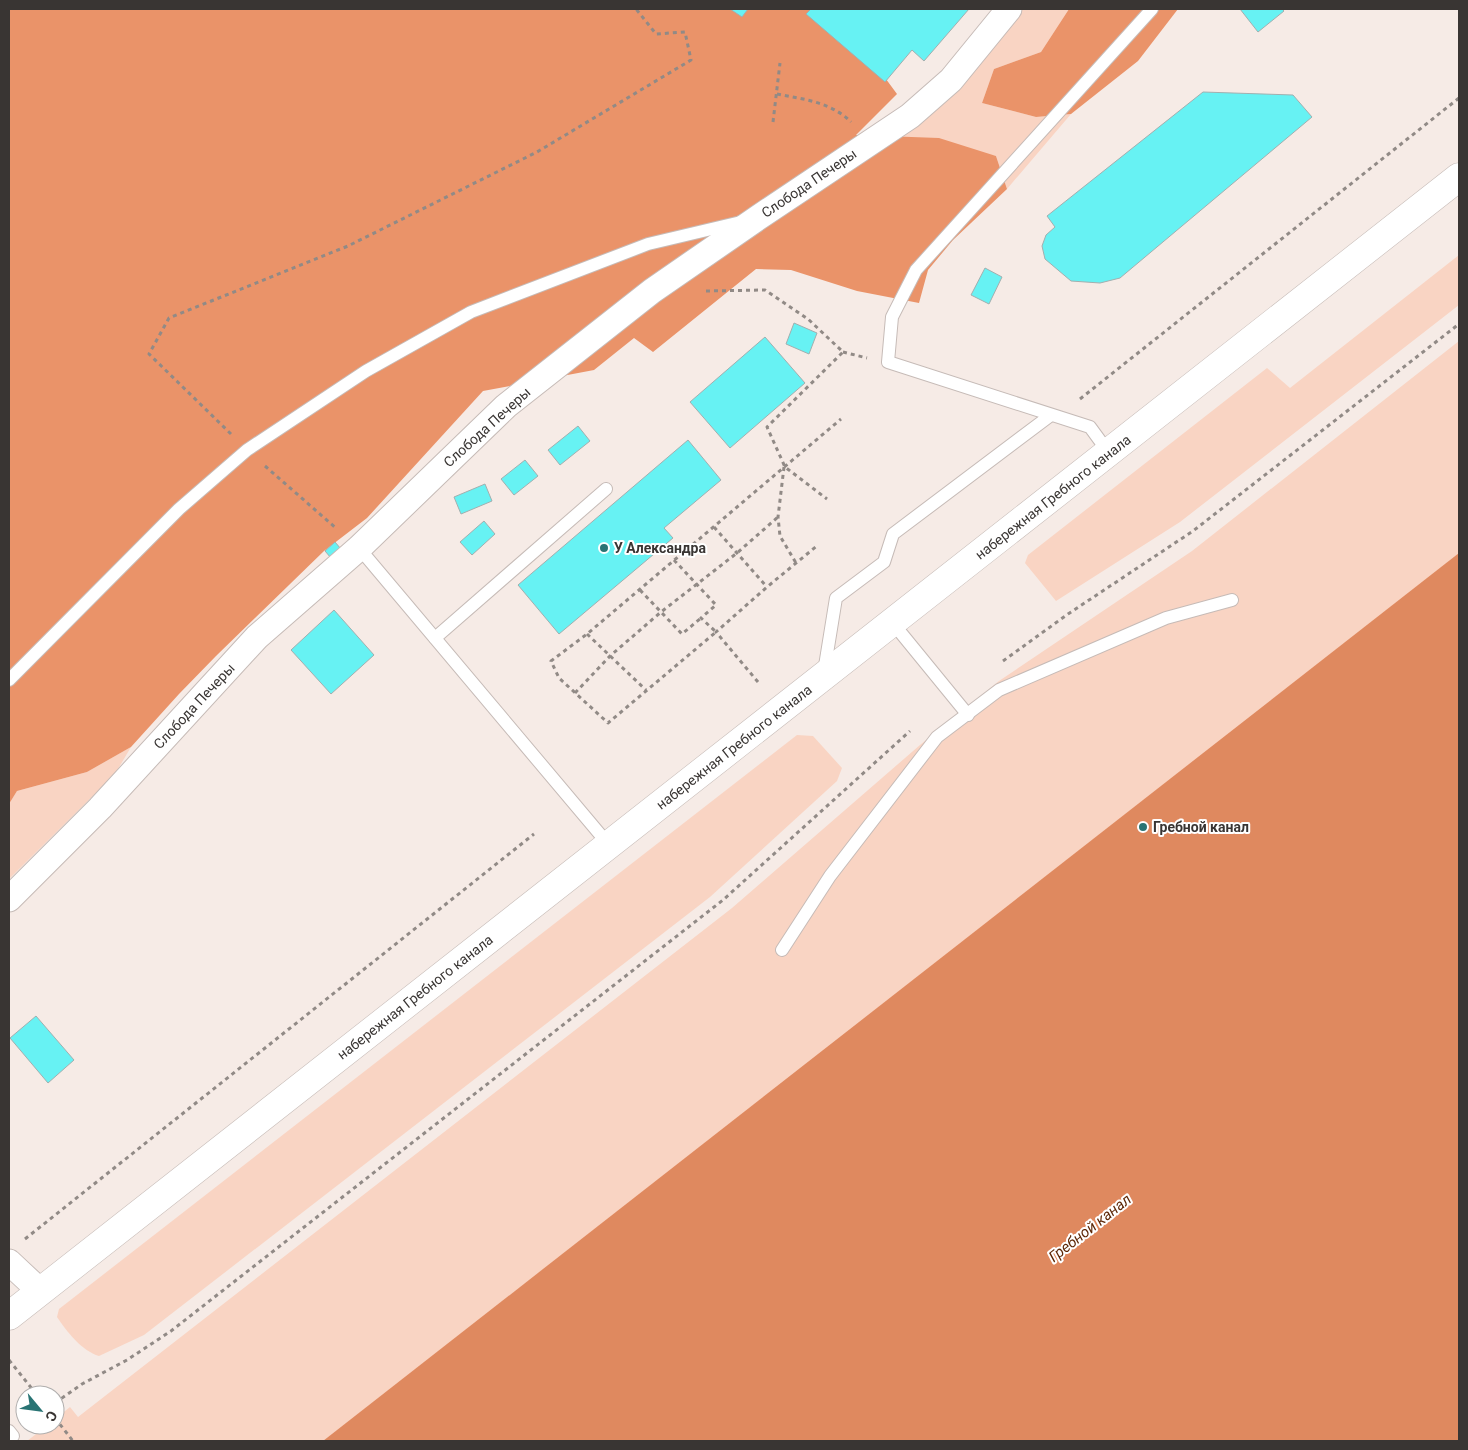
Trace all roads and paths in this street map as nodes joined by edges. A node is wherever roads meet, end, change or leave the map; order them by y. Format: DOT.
graph roads {
  1 [pos="636,9"];
  2 [pos="1010,9"];
  3 [pos="1152,9"];
  4 [pos="780,63"];
  5 [pos="777,94"];
  6 [pos="1459,98"];
  7 [pos="773,122"];
  8 [pos="870,142"];
  9 [pos="1459,177"];
  10 [pos="759,217"];
  11 [pos="699,291"];
  12 [pos="1459,324"];
  13 [pos="1054,416"];
  14 [pos="841,419"];
  15 [pos="247,450"];
  16 [pos="1109,452"];
  17 [pos="784,467"];
  18 [pos="606,489"];
  19 [pos="827,499"];
  20 [pos="778,518"];
  21 [pos="714,527"];
  22 [pos="818,545"];
  23 [pos="359,548"];
  24 [pos="737,553"];
  25 [pos="674,560"];
  26 [pos="796,563"];
  27 [pos="697,584"];
  28 [pos="766,588"];
  29 [pos="640,590"];
  30 [pos="1232,600"];
  31 [pos="661,612"];
  32 [pos="700,618"];
  33 [pos="892,622"];
  34 [pos="716,632"];
  35 [pos="588,634"];
  36 [pos="435,638"];
  37 [pos="610,656"];
  38 [pos="1000,664"];
  39 [pos="823,677"];
  40 [pos="9,680"];
  41 [pos="758,682"];
  42 [pos="646,690"];
  43 [pos="575,693"];
  44 [pos="968,715"];
  45 [pos="911,731"];
  46 [pos="534,834"];
  47 [pos="609,845"];
  48 [pos="9,899"];
  49 [pos="782,950"];
  50 [pos="24,1239"];
  51 [pos="9,1262"];
  52 [pos="40,1291"];
  53 [pos="9,1316"];
  54 [pos="9,1360"];
  55 [pos="29,1385"];
  56 [pos="65,1397"];
  57 [pos="65,1431"];
  58 [pos="73,1441"];
  1 -- 15 [label="path"];
  2 -- 8 [label="street, Слобода Печеры"];
  3 -- 13 [label="lane"];
  4 -- 5 [label="path"];
  5 -- 7 [label="path"];
  5 -- 8 [label="path"];
  6 -- 13 [label="path"];
  8 -- 10 [label="street, Слобода Печеры"];
  9 -- 16 [label="street, набережная Гребного канала"];
  10 -- 15 [label="lane"];
  10 -- 23 [label="street, Слобода Печеры"];
  11 -- 17 [label="path"];
  12 -- 38 [label="path"];
  13 -- 16 [label="lane"];
  13 -- 39 [label="lane"];
  14 -- 17 [label="path"];
  15 -- 23 [label="path"];
  15 -- 40 [label="lane"];
  16 -- 33 [label="street, набережная Гребного канала"];
  17 -- 19 [label="path"];
  17 -- 20 [label="path"];
  17 -- 21 [label="path"];
  18 -- 36 [label="lane"];
  20 -- 24 [label="path"];
  20 -- 26 [label="path"];
  21 -- 24 [label="path"];
  21 -- 25 [label="path"];
  22 -- 26 [label="path"];
  23 -- 36 [label="lane"];
  23 -- 48 [label="street, Слобода Печеры"];
  24 -- 27 [label="path"];
  24 -- 28 [label="path"];
  25 -- 27 [label="path"];
  25 -- 29 [label="path"];
  26 -- 28 [label="path"];
  27 -- 31 [label="path"];
  27 -- 32 [label="path"];
  28 -- 34 [label="path"];
  29 -- 31 [label="path"];
  29 -- 35 [label="path"];
  30 -- 44 [label="lane"];
  31 -- 32 [label="path"];
  31 -- 37 [label="path"];
  32 -- 34 [label="path"];
  33 -- 39 [label="street, набережная Гребного канала"];
  33 -- 44 [label="lane"];
  34 -- 41 [label="path"];
  34 -- 42 [label="path"];
  35 -- 37 [label="path"];
  35 -- 43 [label="path"];
  36 -- 47 [label="lane"];
  37 -- 42 [label="path"];
  37 -- 43 [label="path"];
  39 -- 47 [label="street, набережная Гребного канала"];
  42 -- 43 [label="path"];
  44 -- 49 [label="lane"];
  45 -- 56 [label="path"];
  46 -- 50 [label="path"];
  47 -- 52 [label="street, набережная Гребного канала"];
  51 -- 52 [label="street"];
  52 -- 53 [label="street, набережная Гребного канала"];
  54 -- 55 [label="path"];
  57 -- 58 [label="path"];
}
